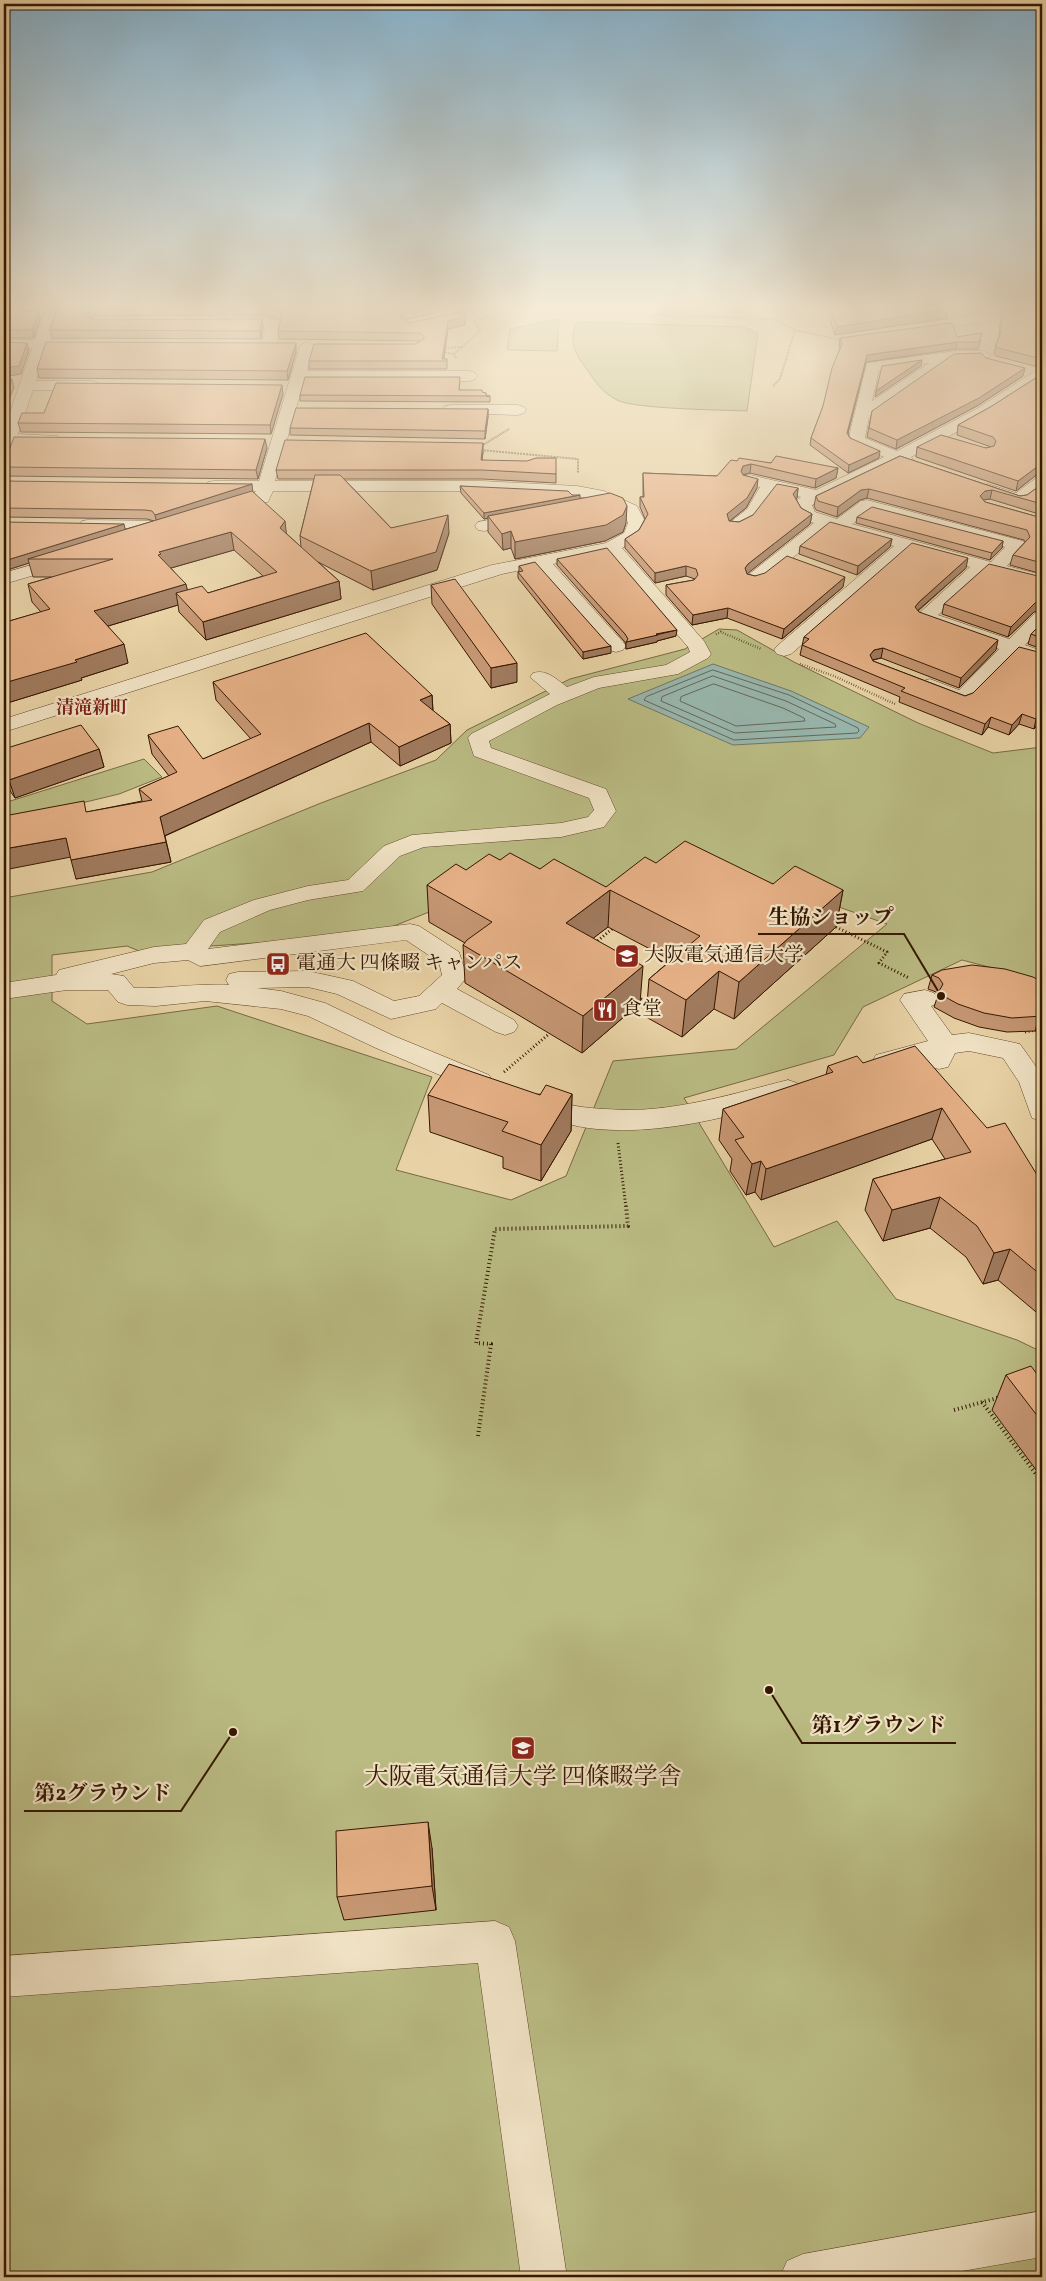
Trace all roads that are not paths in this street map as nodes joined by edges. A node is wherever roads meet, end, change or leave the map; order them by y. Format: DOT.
graph roads {
  1 [pos="17,414"];
  2 [pos="286,414"];
  3 [pos="977,414"];
  4 [pos="861,416"];
  5 [pos="937,436"];
  6 [pos="68,439"];
  7 [pos="258,440"];
  8 [pos="278,442"];
  9 [pos="956,442"];
  10 [pos="297,443"];
  11 [pos="6,446"];
  12 [pos="898,458"];
  13 [pos="925,467"];
  14 [pos="874,469"];
  15 [pos="892,475"];
  16 [pos="750,480"];
  17 [pos="1042,482"];
  18 [pos="972,483"];
  19 [pos="198,485"];
  20 [pos="770,485"];
  21 [pos="266,486"];
  22 [pos="818,496"];
  23 [pos="1018,499"];
  24 [pos="615,502"];
  25 [pos="244,503"];
  26 [pos="976,503"];
  27 [pos="1042,504"];
  28 [pos="577,509"];
  29 [pos="540,515"];
  30 [pos="1024,516"];
  31 [pos="190,520"];
  32 [pos="833,523"];
  33 [pos="73,525"];
  34 [pos="736,525"];
  35 [pos="172,526"];
  36 [pos="484,526"];
  37 [pos="125,541"];
  38 [pos="907,544"];
  39 [pos="611,547"];
  40 [pos="78,556"];
  41 [pos="783,557"];
  42 [pos="541,561"];
  43 [pos="800,563"];
  44 [pos="989,566"];
  45 [pos="4,579"];
  46 [pos="755,579"];
  47 [pos="1042,581"];
  48 [pos="1042,617"];
  49 [pos="616,646"];
  50 [pos="697,647"];
  51 [pos="1012,647"];
  52 [pos="789,656"];
  53 [pos="1042,657"];
  54 [pos="540,678"];
  55 [pos="917,680"];
  56 [pos="637,690"];
  57 [pos="565,695"];
  58 [pos="4,726"];
  59 [pos="193,952"];
  60 [pos="67,982"];
  61 [pos="115,982"];
  62 [pos="4,991"];
  63 [pos="440,991"];
  64 [pos="919,999"];
  65 [pos="506,1026"];
  66 [pos="945,1045"];
  67 [pos="1011,1050"];
  68 [pos="1042,1068"];
  69 [pos="869,1077"];
  70 [pos="812,1084"];
  71 [pos="1042,1111"];
  72 [pos="4,1977"];
  73 [pos="1042,2234"];
  74 [pos="544,2277"];
  75 [pos="803,2277"];
  1 -- 11 [label="street"];
  2 -- 8 [label="street"];
  3 -- 5 [label="street"];
  4 -- 12 [label="street"];
  5 -- 9 [label="street"];
  5 -- 12 [label="street"];
  6 -- 11 [label="street"];
  7 -- 8 [label="street"];
  8 -- 10 [label="street"];
  8 -- 21 [label="street"];
  12 -- 13 [label="street"];
  12 -- 14 [label="street"];
  14 -- 15 [label="street"];
  14 -- 22 [label="street"];
  16 -- 20 [label="street"];
  17 -- 23 [label="street"];
  18 -- 23 [label="street"];
  19 -- 21 [label="street"];
  20 -- 22 [label="street"];
  20 -- 34 [label="street"];
  21 -- 24 [label="street"];
  21 -- 25 [label="street"];
  22 -- 32 [label="street"];
  23 -- 27 [label="street"];
  24 -- 28 [label="street"];
  24 -- 39 [label="street"];
  26 -- 30 [label="street"];
  29 -- 36 [label="street"];
  31 -- 35 [label="street"];
  32 -- 38 [label="street"];
  32 -- 41 [label="street"];
  32 -- 44 [label="street"];
  33 -- 35 [label="street"];
  35 -- 37 [label="street"];
  38 -- 44 [label="street"];
  38 -- 52 [label="street"];
  39 -- 42 [label="street"];
  39 -- 50 [label="street"];
  40 -- 45 [label="street"];
  41 -- 43 [label="street"];
  41 -- 46 [label="street"];
  42 -- 49 [label="street"];
  42 -- 58 [label="street"];
  44 -- 47 [label="street"];
  44 -- 51 [label="street"];
  48 -- 51 [label="street"];
  50 -- 56 [label="street"];
  50 -- 57 [label="street"];
  51 -- 53 [label="street"];
  51 -- 55 [label="street"];
  54 -- 57 [label="street"];
  57 -- 59 [label="street"];
  59 -- 60 [label="street"];
  59 -- 63 [label="street"];
  60 -- 61 [label="street"];
  60 -- 62 [label="street"];
  61 -- 63 [label="street"];
  61 -- 70 [label="street"];
  63 -- 65 [label="street"];
  64 -- 66 [label="street"];
  66 -- 67 [label="street"];
  66 -- 69 [label="street"];
  67 -- 68 [label="street"];
  67 -- 71 [label="street"];
  72 -- 74 [label="street"];
  73 -- 75 [label="street"];
}
